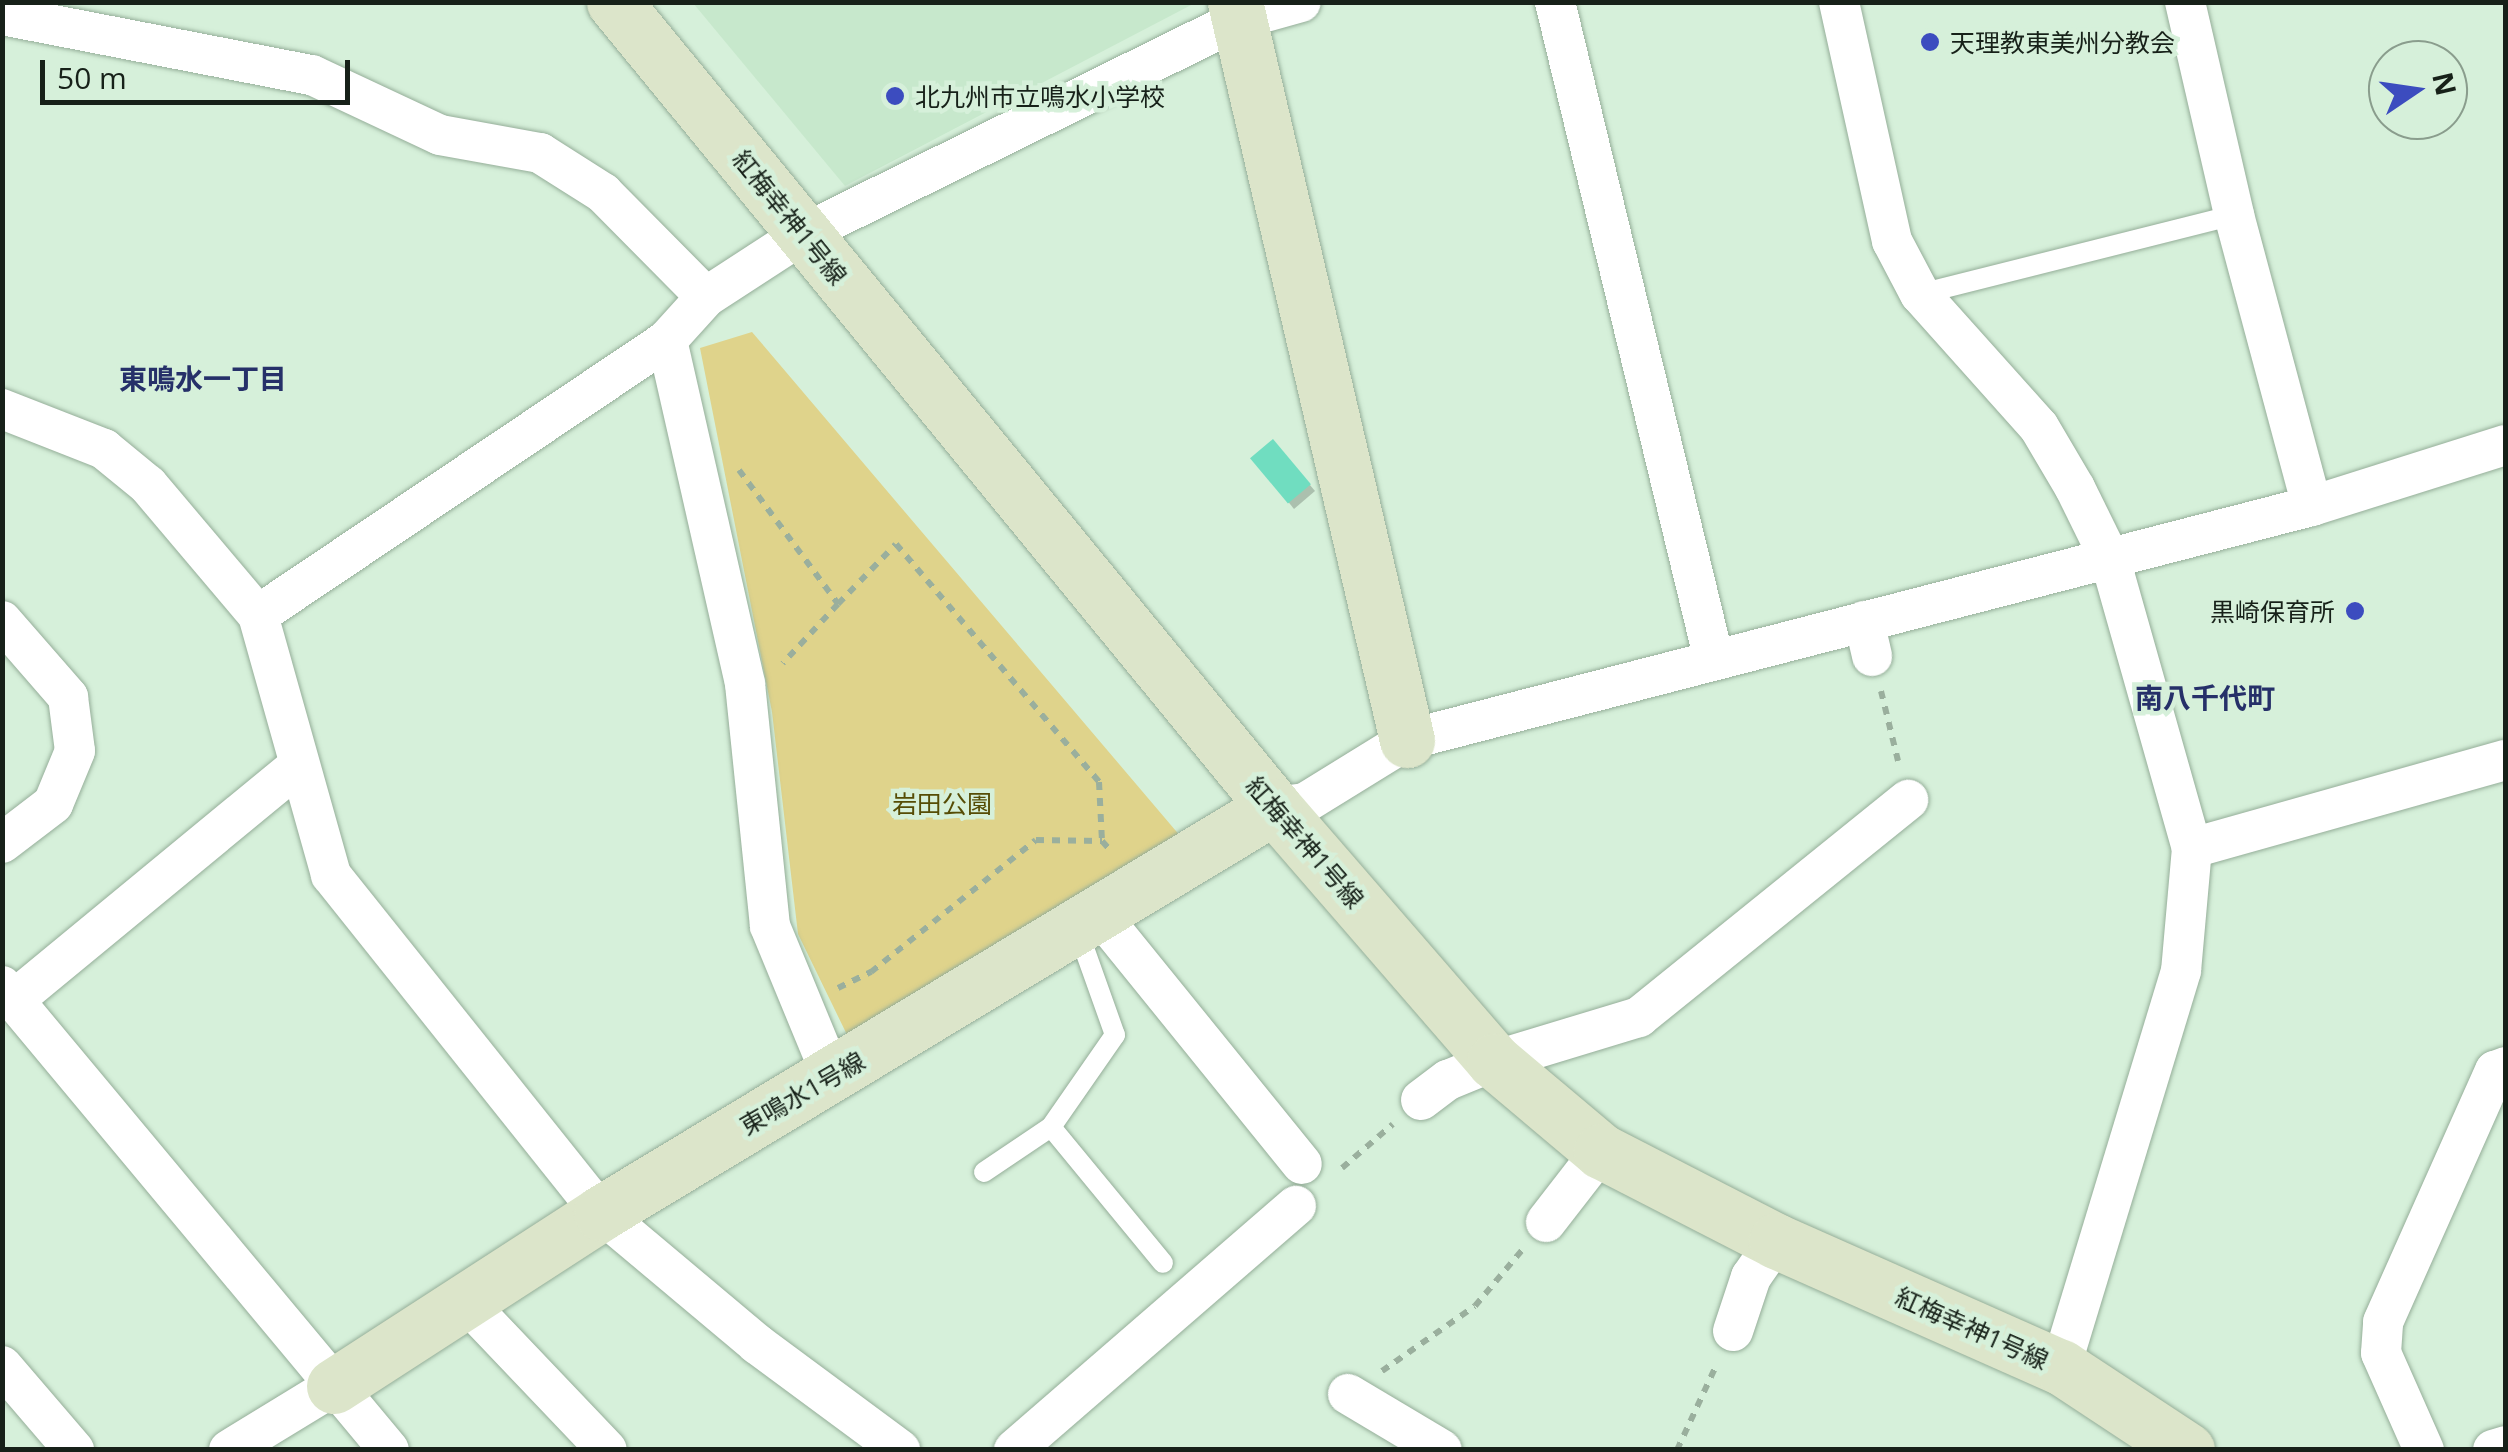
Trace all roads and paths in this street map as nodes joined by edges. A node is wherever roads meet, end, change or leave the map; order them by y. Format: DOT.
graph roads {
  1 [pos="614,2"];
  2 [pos="1301,2"];
  3 [pos="1555,2"];
  4 [pos="1839,2"];
  5 [pos="2185,2"];
  6 [pos="1238,11"];
  7 [pos="2,16"];
  8 [pos="2234,215"];
  9 [pos="803,234"];
  10 [pos="1920,294"];
  11 [pos="706,296"];
  12 [pos="666,340"];
  13 [pos="2,409"];
  14 [pos="2506,445"];
  15 [pos="730,458"];
  16 [pos="2312,506"];
  17 [pos="2110,559"];
  18 [pos="838,604"];
  19 [pos="258,614"];
  20 [pos="2,621"];
  21 [pos="1868,639"];
  22 [pos="1713,656"];
  23 [pos="746,684"];
  24 [pos="1408,740"];
  25 [pos="2506,760"];
  26 [pos="296,767"];
  27 [pos="1908,800"];
  28 [pos="1274,807"];
  29 [pos="1102,841"];
  30 [pos="2,843"];
  31 [pos="2192,848"];
  32 [pos="1109,912"];
  33 [pos="8,993"];
  34 [pos="801,1007"];
  35 [pos="1494,1061"];
  36 [pos="2506,1066"];
  37 [pos="830,1074"];
  38 [pos="1421,1100"];
  39 [pos="1050,1126"];
  40 [pos="1601,1151"];
  41 [pos="1302,1164"];
  42 [pos="984,1172"];
  43 [pos="1296,1206"];
  44 [pos="600,1214"];
  45 [pos="1546,1222"];
  46 [pos="1776,1242"];
  47 [pos="1163,1263"];
  48 [pos="466,1302"];
  49 [pos="1733,1331"];
  50 [pos="2,1366"];
  51 [pos="2061,1367"];
  52 [pos="334,1386"];
  53 [pos="1348,1394"];
  54 [pos="2506,1446"];
  55 [pos="74,1450"];
  56 [pos="229,1450"];
  57 [pos="390,1450"];
  58 [pos="607,1450"];
  59 [pos="900,1450"];
  60 [pos="1014,1450"];
  61 [pos="1442,1450"];
  62 [pos="1677,1450"];
  63 [pos="2186,1450"];
  64 [pos="2424,1450"];
  65 [pos="2493,1450"];
  1 -- 9 [label="street, 紅梅幸神1号線"];
  2 -- 6 [label="street"];
  3 -- 22 [label="street"];
  4 -- 10 [label="street"];
  5 -- 8 [label="street"];
  6 -- 9 [label="street"];
  6 -- 24 [label="street"];
  7 -- 11 [label="street"];
  8 -- 10 [label="lane"];
  8 -- 16 [label="street"];
  9 -- 11 [label="street"];
  9 -- 28 [label="street, 紅梅幸神1号線"];
  10 -- 17 [label="street"];
  11 -- 12 [label="street"];
  12 -- 19 [label="street"];
  12 -- 23 [label="street"];
  13 -- 19 [label="street"];
  14 -- 16 [label="street"];
  15 -- 18 [label="path"];
  16 -- 17 [label="street"];
  17 -- 21 [label="street"];
  17 -- 31 [label="street"];
  18 -- 23 [label="path"];
  18 -- 29 [label="path"];
  19 -- 26 [label="street"];
  20 -- 30 [label="street"];
  21 -- 22 [label="street"];
  21 -- 27 [label="path"];
  22 -- 24 [label="street"];
  23 -- 34 [label="street"];
  24 -- 28 [label="street"];
  25 -- 31 [label="street"];
  26 -- 33 [label="street"];
  26 -- 44 [label="street"];
  27 -- 35 [label="street"];
  28 -- 32 [label="street, 東鳴水1号線"];
  28 -- 35 [label="street, 紅梅幸神1号線"];
  29 -- 32 [label="path"];
  29 -- 34 [label="path"];
  31 -- 51 [label="street"];
  32 -- 37 [label="street, 東鳴水1号線"];
  32 -- 39 [label="lane"];
  32 -- 41 [label="street"];
  33 -- 52 [label="street"];
  34 -- 37 [label="street"];
  35 -- 38 [label="street"];
  35 -- 40 [label="street, 紅梅幸神1号線"];
  36 -- 64 [label="street"];
  37 -- 44 [label="street, 東鳴水1号線"];
  38 -- 43 [label="path"];
  39 -- 42 [label="lane"];
  39 -- 47 [label="lane"];
  40 -- 45 [label="street"];
  40 -- 46 [label="street, 紅梅幸神1号線"];
  43 -- 60 [label="street"];
  44 -- 48 [label="street, 東鳴水1号線"];
  44 -- 59 [label="street"];
  45 -- 53 [label="path"];
  46 -- 49 [label="street"];
  46 -- 51 [label="street, 紅梅幸神1号線"];
  48 -- 52 [label="street, 東鳴水1号線"];
  48 -- 58 [label="street"];
  49 -- 62 [label="path"];
  50 -- 55 [label="street"];
  51 -- 63 [label="street, 紅梅幸神1号線"];
  52 -- 56 [label="street"];
  52 -- 57 [label="street"];
  53 -- 61 [label="street"];
  54 -- 65 [label="street"];
}
